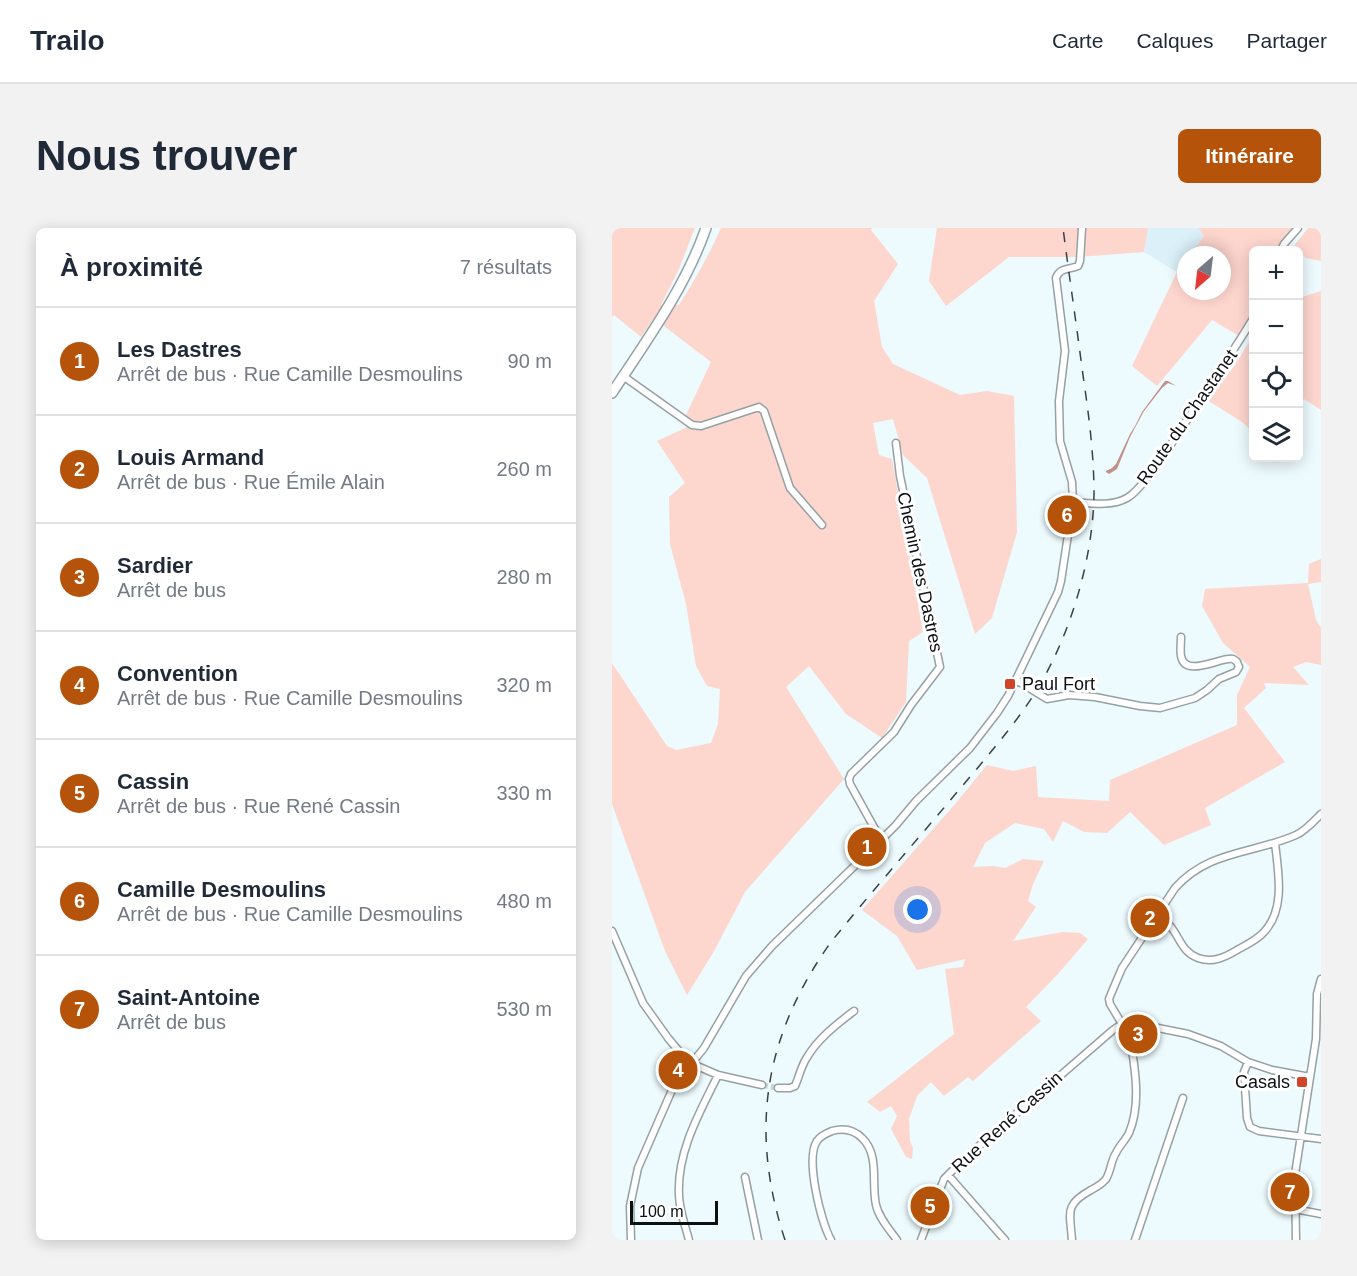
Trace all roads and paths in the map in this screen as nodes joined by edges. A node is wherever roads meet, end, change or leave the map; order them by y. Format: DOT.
graph roads {
  1 [pos="706,228"];
  2 [pos="1082,228"];
  3 [pos="1298,228"];
  4 [pos="1283,246"];
  5 [pos="1249,325"];
  6 [pos="623,376"];
  7 [pos="612,393"];
  8 [pos="897,443"];
  9 [pos="1073,502"];
  10 [pos="822,525"];
  11 [pos="1181,637"];
  12 [pos="1016,680"];
  13 [pos="1321,814"];
  14 [pos="881,840"];
  15 [pos="1275,843"];
  16 [pos="1157,915"];
  17 [pos="612,932"];
  18 [pos="1321,979"];
  19 [pos="854,1011"];
  20 [pos="1125,1024"];
  21 [pos="1248,1062"];
  22 [pos="692,1063"];
  23 [pos="718,1075"];
  24 [pos="1310,1077"];
  25 [pos="762,1085"];
  26 [pos="778,1088"];
  27 [pos="1183,1098"];
  28 [pos="1302,1136"];
  29 [pos="1321,1139"];
  30 [pos="948,1175"];
  31 [pos="746,1177"];
  32 [pos="1295,1209"];
  33 [pos="1321,1214"];
  34 [pos="631,1240"];
  35 [pos="689,1240"];
  36 [pos="758,1240"];
  37 [pos="831,1240"];
  38 [pos="897,1240"];
  39 [pos="921,1240"];
  40 [pos="1005,1240"];
  41 [pos="1072,1240"];
  42 [pos="1136,1240"];
  43 [pos="1296,1240"];
  1 -- 6 [label="main road"];
  2 -- 9 [label="street"];
  3 -- 4 [label="street"];
  5 -- 9 [label="street, Route du Chastanet"];
  6 -- 7 [label="main road"];
  6 -- 10 [label="street"];
  8 -- 14 [label="street, Chemin des Dastres"];
  9 -- 12 [label="street"];
  11 -- 12 [label="street"];
  12 -- 14 [label="street"];
  13 -- 15 [label="street"];
  14 -- 22 [label="street"];
  15 -- 16 [label="street"];
  15 -- 16 [label="street"];
  16 -- 20 [label="street"];
  17 -- 22 [label="street"];
  18 -- 24 [label="street"];
  19 -- 26 [label="street"];
  20 -- 21 [label="street"];
  20 -- 30 [label="street, Rue René Cassin"];
  20 -- 41 [label="street"];
  21 -- 24 [label="street"];
  21 -- 28 [label="street"];
  22 -- 23 [label="street"];
  22 -- 34 [label="street"];
  23 -- 25 [label="street"];
  23 -- 35 [label="street"];
  24 -- 28 [label="street"];
  27 -- 42 [label="street"];
  28 -- 29 [label="street"];
  28 -- 32 [label="street"];
  30 -- 39 [label="street, Rue René Cassin"];
  30 -- 40 [label="street"];
  31 -- 36 [label="street"];
  32 -- 33 [label="street"];
  32 -- 43 [label="street"];
  37 -- 38 [label="street"];
}
